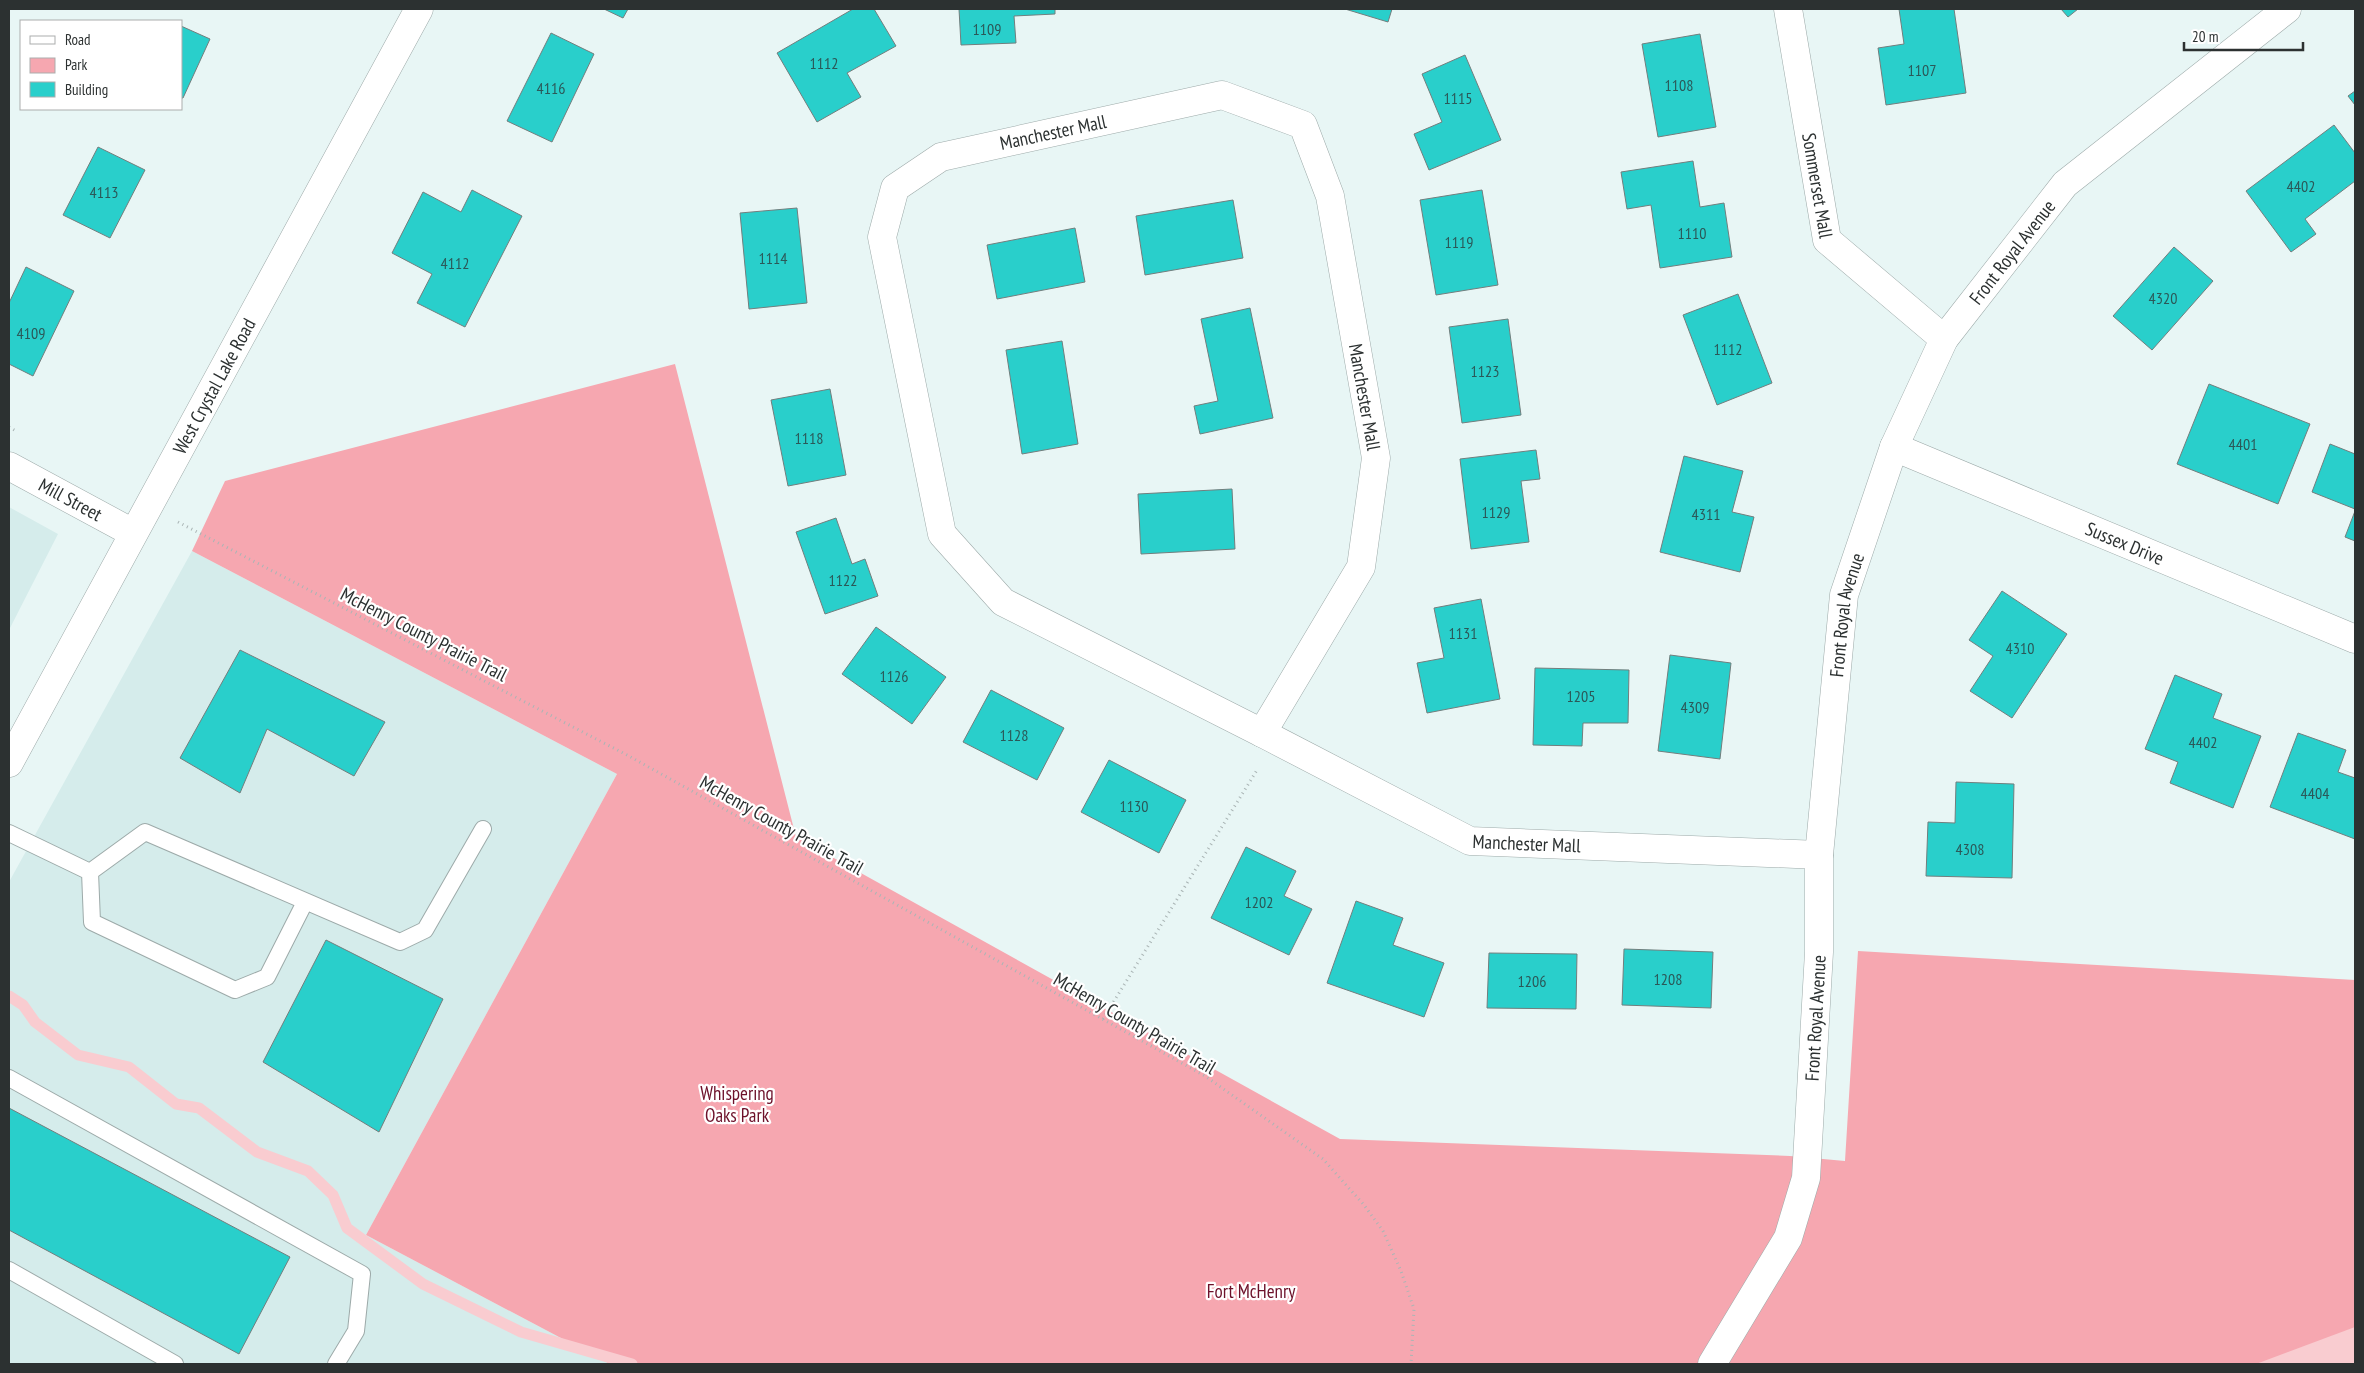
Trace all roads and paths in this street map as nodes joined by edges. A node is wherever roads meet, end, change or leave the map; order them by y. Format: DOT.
graph roads {
  1 [pos="419,9"];
  2 [pos="1788,9"];
  3 [pos="2287,9"];
  4 [pos="1944,339"];
  5 [pos="9,427"];
  6 [pos="17,432"];
  7 [pos="1894,447"];
  8 [pos="9,466"];
  9 [pos="147,506"];
  10 [pos="132,533"];
  11 [pos="2355,639"];
  12 [pos="1269,736"];
  13 [pos="9,763"];
  14 [pos="483,829"];
  15 [pos="9,832"];
  16 [pos="1819,855"];
  17 [pos="90,872"];
  18 [pos="305,902"];
  19 [pos="1103,1019"];
  20 [pos="9,1078"];
  21 [pos="9,1270"];
  22 [pos="175,1364"];
  23 [pos="336,1364"];
  24 [pos="1411,1364"];
  25 [pos="1712,1364"];
  1 -- 9 [label="street, West Crystal Lake Road"];
  2 -- 4 [label="street, Sommerset Mall"];
  3 -- 4 [label="street, Front Royal Avenue"];
  4 -- 7 [label="street, Front Royal Avenue"];
  5 -- 6 [label="path"];
  7 -- 11 [label="street, Sussex Drive"];
  7 -- 16 [label="street, Front Royal Avenue"];
  8 -- 10 [label="street, Mill Street"];
  9 -- 10 [label="street, West Crystal Lake Road"];
  9 -- 19 [label="path, McHenry County Prairie Trail"];
  10 -- 13 [label="street, West Crystal Lake Road"];
  12 -- 12 [label="street, Manchester Mall"];
  12 -- 16 [label="street, Manchester Mall"];
  12 -- 19 [label="path"];
  14 -- 18 [label="lane"];
  15 -- 17 [label="lane"];
  16 -- 25 [label="street, Front Royal Avenue"];
  17 -- 18 [label="lane"];
  17 -- 18 [label="lane"];
  19 -- 24 [label="path, McHenry County Prairie Trail"];
  20 -- 23 [label="lane"];
  21 -- 22 [label="lane"];
}
